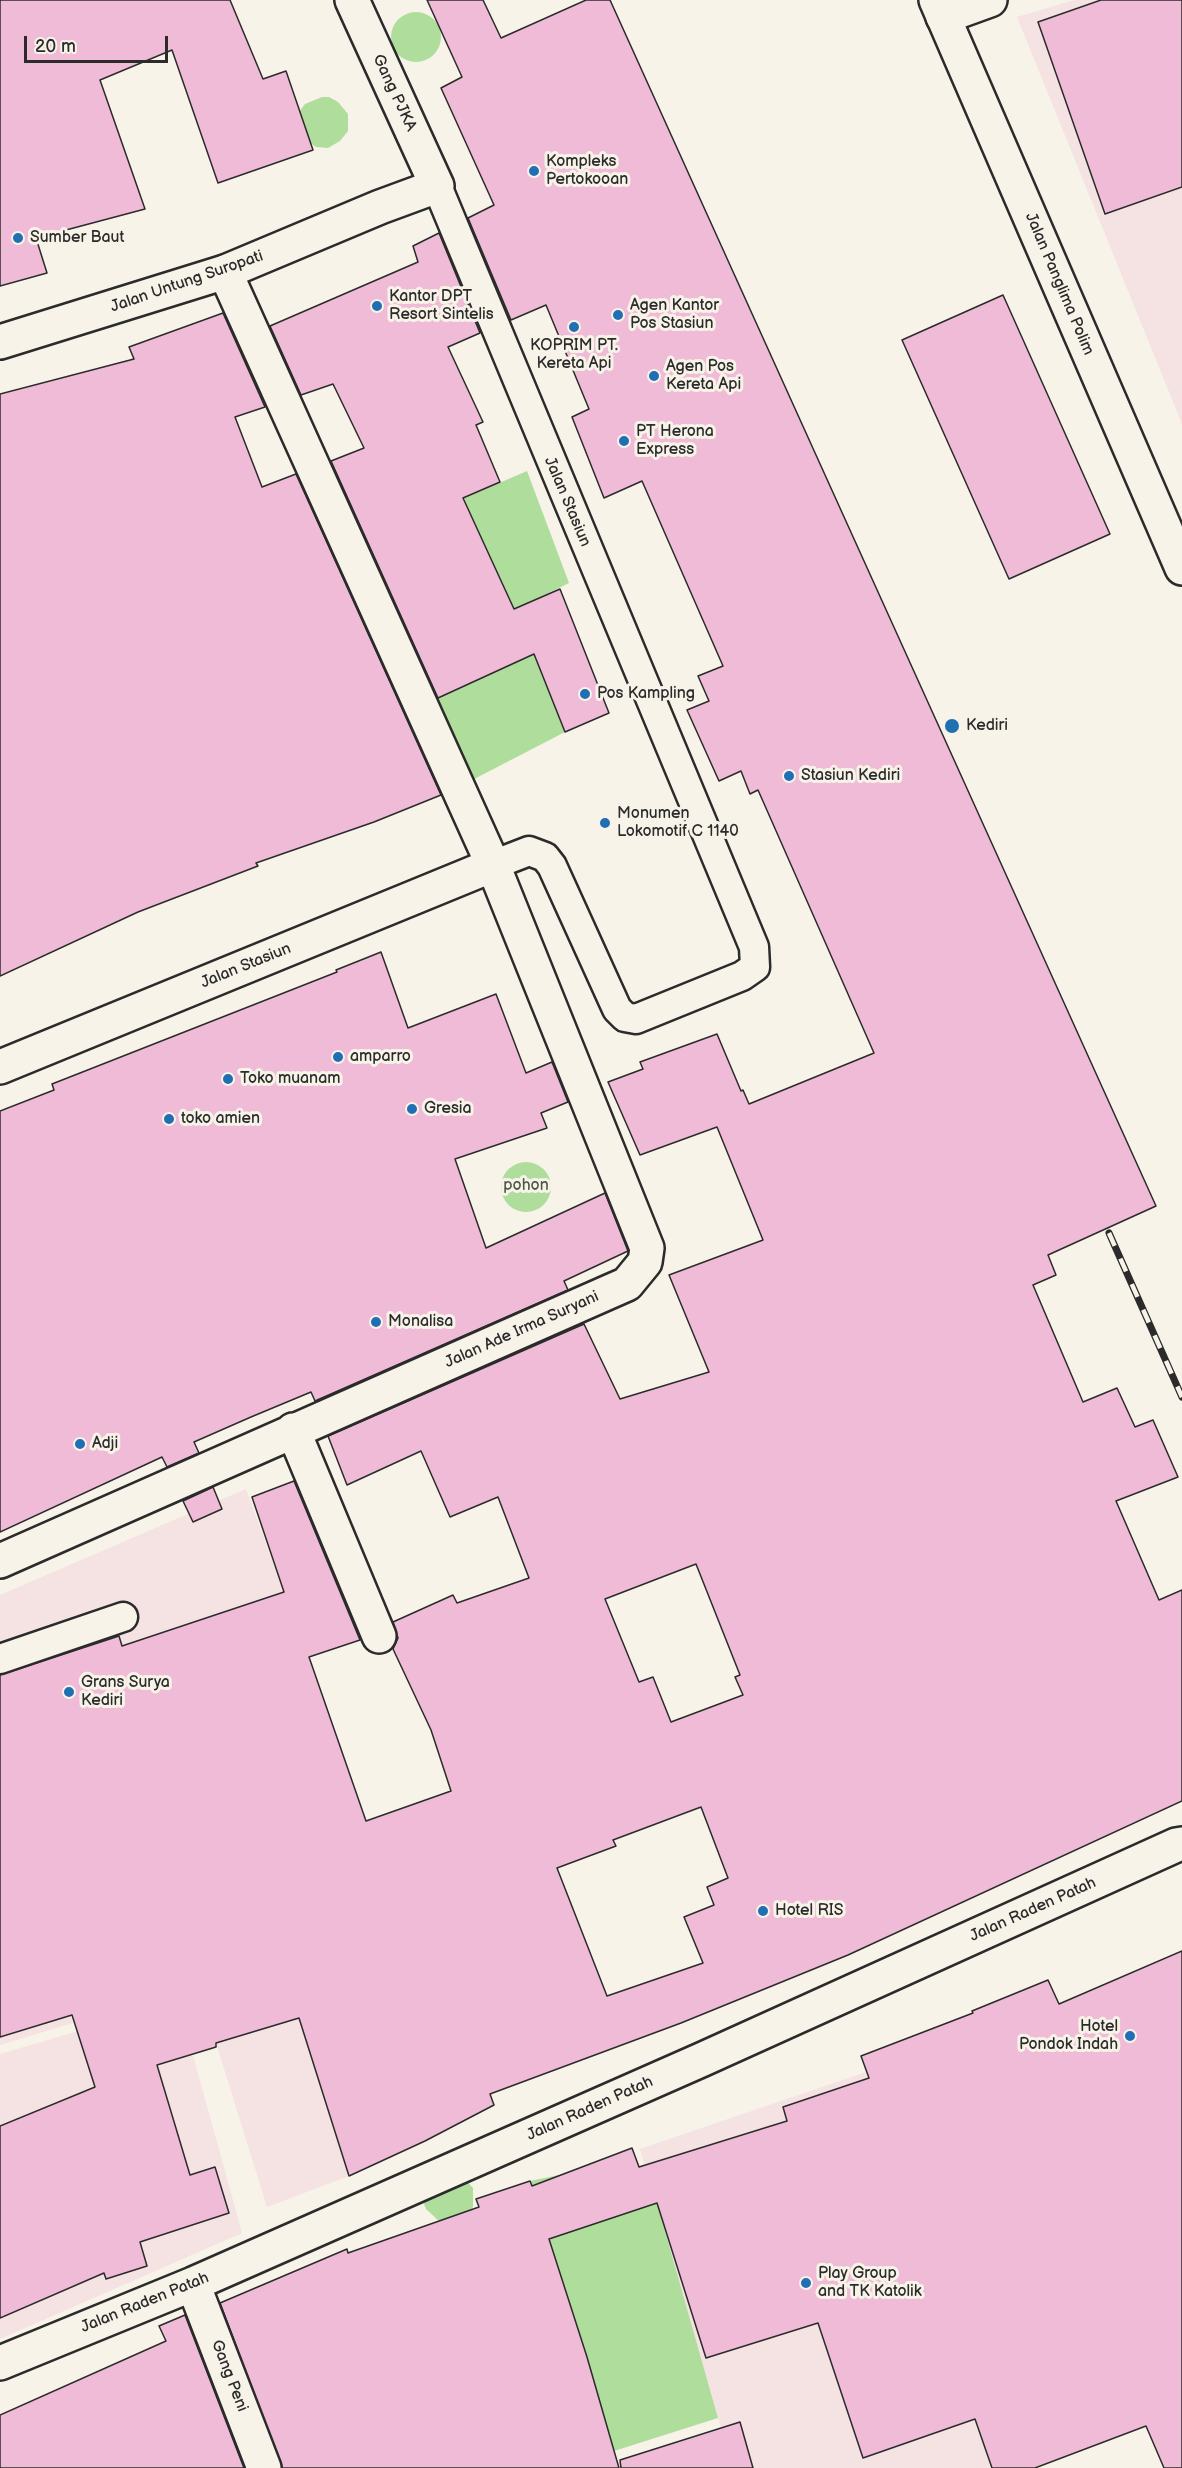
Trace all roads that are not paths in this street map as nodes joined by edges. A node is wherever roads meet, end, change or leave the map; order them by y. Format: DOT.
graph roads {
  1 [pos="351,0"];
  2 [pos="990,0"];
  3 [pos="940,8"];
  4 [pos="437,186"];
  5 [pos="225,272"];
  6 [pos="0,342"];
  7 [pos="1182,568"];
  8 [pos="493,865"];
  9 [pos="0,1067"];
  10 [pos="293,1430"];
  11 [pos="0,1561"];
  12 [pos="123,1617"];
  13 [pos="379,1636"];
  14 [pos="0,1659"];
  15 [pos="1179,1845"];
  16 [pos="193,2284"];
  17 [pos="0,2363"];
  18 [pos="264,2468"];
  1 -- 4 [label="street, Gang PJKA"];
  2 -- 3 [label="street"];
  3 -- 7 [label="street, Jalan Panglima Polim"];
  4 -- 5 [label="street, Jalan Untung Suropati"];
  4 -- 8 [label="lane, Jalan Stasiun"];
  5 -- 6 [label="street, Jalan Untung Suropati"];
  5 -- 8 [label="street, Jalan Ade Irma Suryani"];
  8 -- 9 [label="street, Jalan Stasiun"];
  8 -- 10 [label="street, Jalan Ade Irma Suryani"];
  10 -- 11 [label="street, Jalan Ade Irma Suryani"];
  10 -- 13 [label="street"];
  12 -- 14 [label="lane"];
  15 -- 16 [label="street, Jalan Raden Patah"];
  16 -- 17 [label="street, Jalan Raden Patah"];
  16 -- 18 [label="street, Gang Peni"];
}
